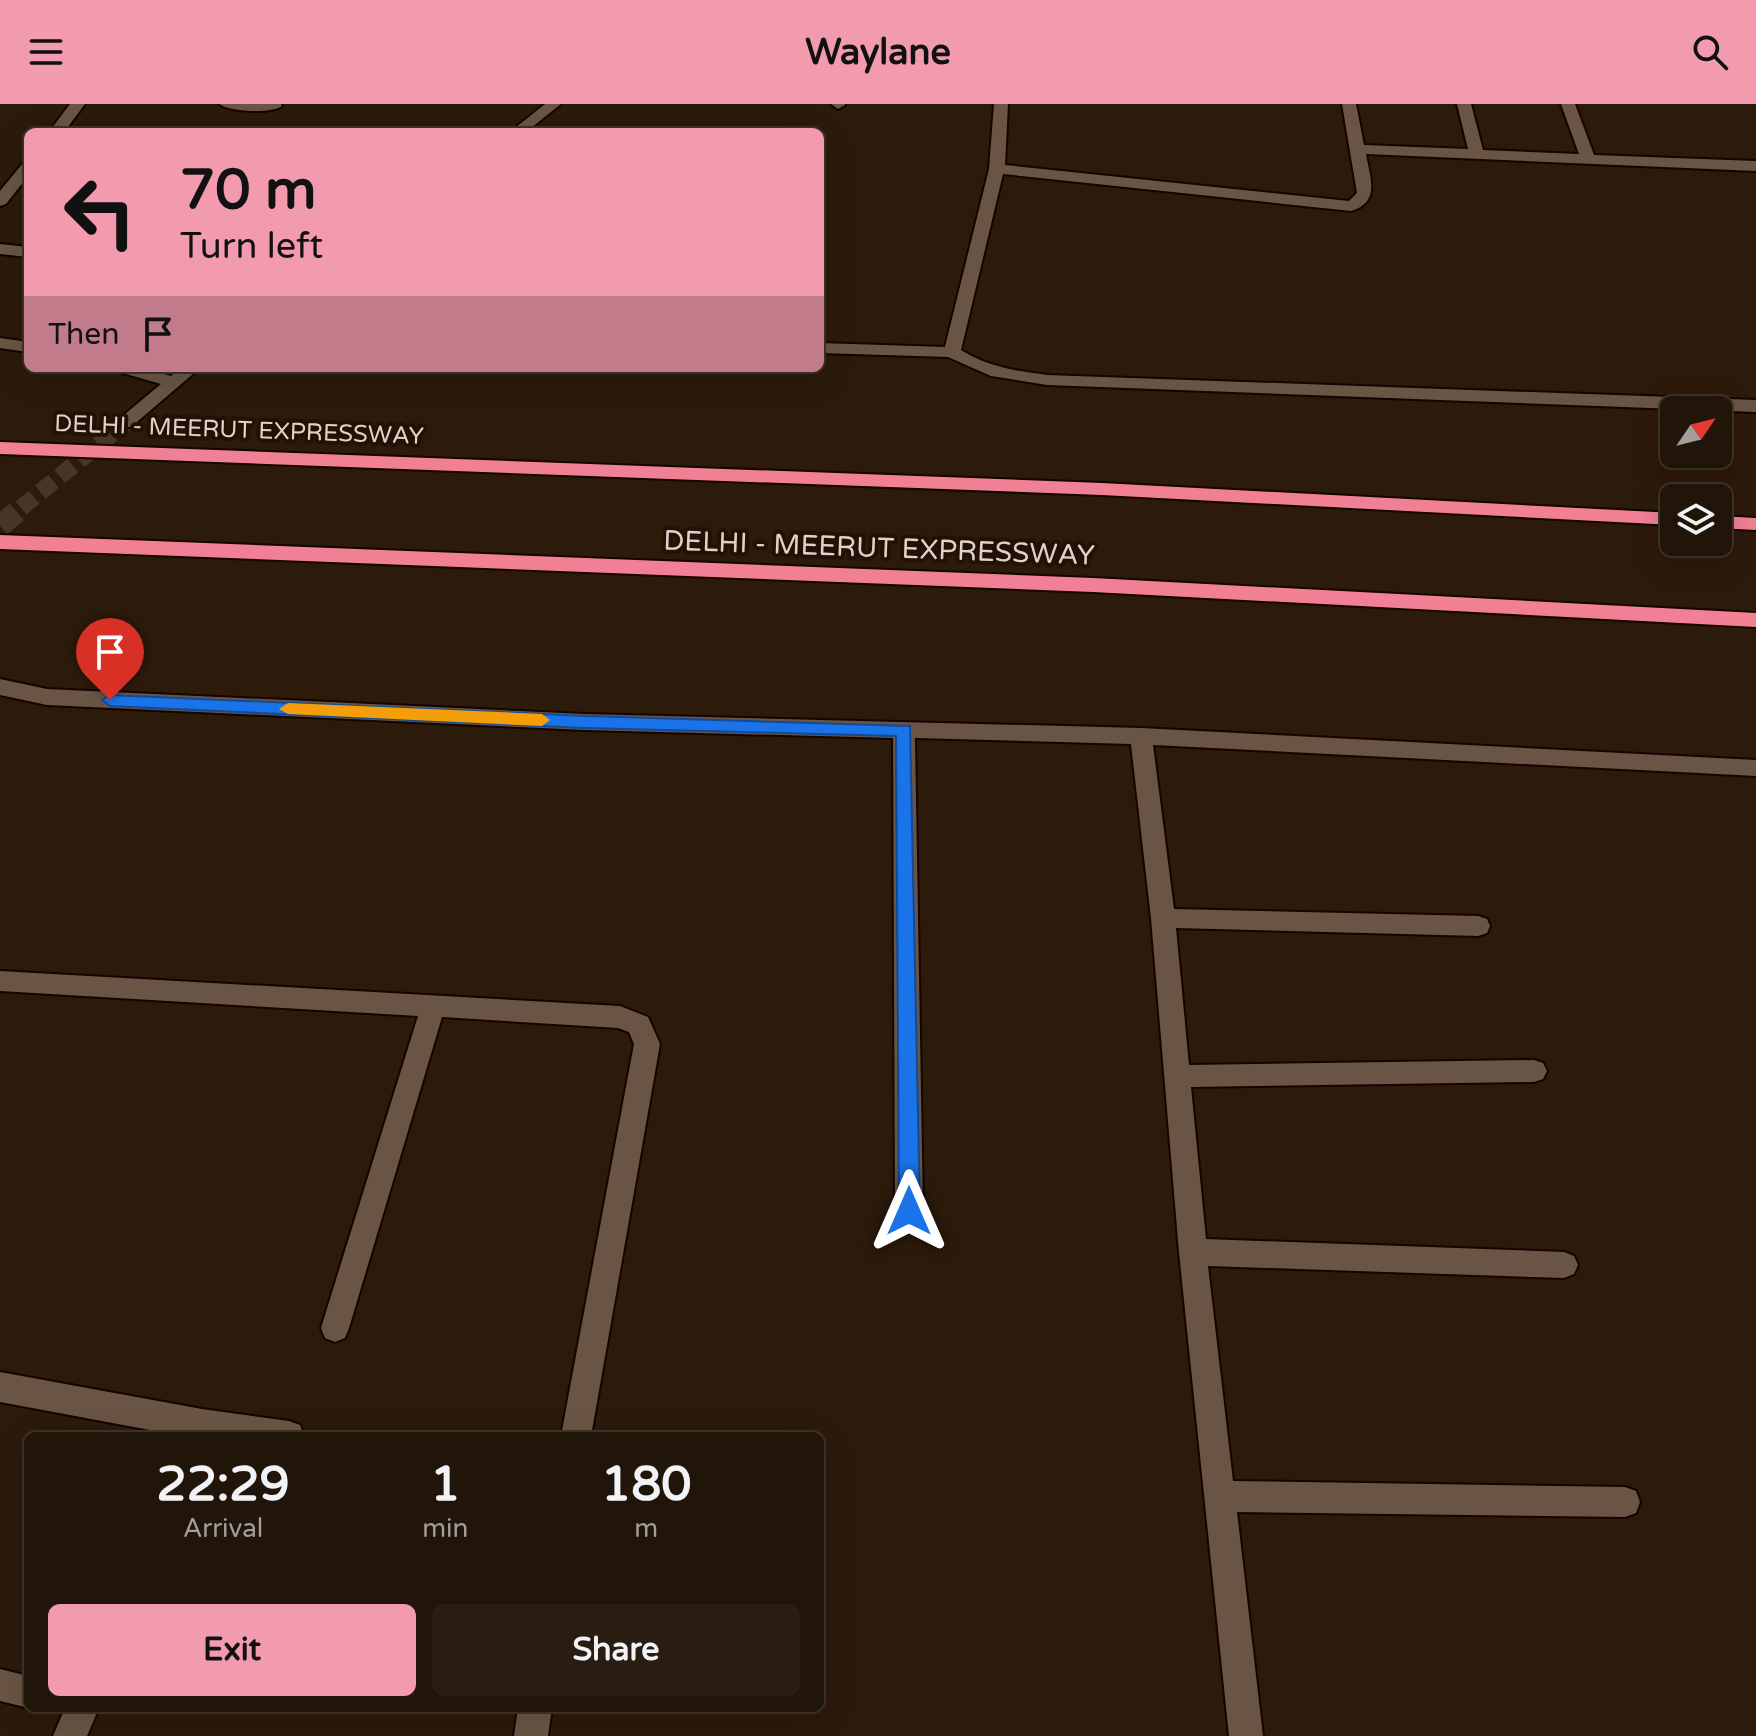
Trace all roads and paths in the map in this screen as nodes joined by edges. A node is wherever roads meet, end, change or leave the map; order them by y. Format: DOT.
graph roads {
  1 [pos="78,104"];
  2 [pos="226,104"];
  3 [pos="554,104"];
  4 [pos="1001,104"];
  5 [pos="1349,104"];
  6 [pos="1464,104"];
  7 [pos="1568,104"];
  8 [pos="275,106"];
  9 [pos="59,128"];
  10 [pos="522,128"];
  11 [pos="1358,149"];
  12 [pos="1477,154"];
  13 [pos="1589,161"];
  14 [pos="1756,166"];
  15 [pos="997,169"];
  16 [pos="24,171"];
  17 [pos="0,201"];
  18 [pos="0,249"];
  19 [pos="24,252"];
  20 [pos="0,343"];
  21 [pos="24,346"];
  22 [pos="824,348"];
  23 [pos="952,352"];
  24 [pos="139,372"];
  25 [pos="186,372"];
  26 [pos="174,382"];
  27 [pos="1756,406"];
  28 [pos="125,423"];
  29 [pos="0,448"];
  30 [pos="1660,518"];
  31 [pos="1732,523"];
  32 [pos="1756,524"];
  33 [pos="0,542"];
  34 [pos="1756,620"];
  35 [pos="0,687"];
  36 [pos="904,730"];
  37 [pos="1141,736"];
  38 [pos="1756,768"];
  39 [pos="1163,918"];
  40 [pos="1478,926"];
  41 [pos="0,981"];
  42 [pos="433,1007"];
  43 [pos="1534,1071"];
  44 [pos="1178,1076"];
  45 [pos="909,1211"];
  46 [pos="1193,1252"];
  47 [pos="1564,1265"];
  48 [pos="335,1328"];
  49 [pos="0,1387"];
  50 [pos="200,1430"];
  51 [pos="230,1432"];
  52 [pos="577,1432"];
  53 [pos="1219,1496"];
  54 [pos="1625,1502"];
  55 [pos="0,1685"];
  56 [pos="24,1691"];
  57 [pos="80,1712"];
  58 [pos="534,1712"];
  59 [pos="70,1736"];
  60 [pos="531,1736"];
  61 [pos="1246,1736"];
  1 -- 9 [label="street"];
  2 -- 8 [label="street"];
  3 -- 10 [label="street"];
  4 -- 15 [label="street"];
  5 -- 11 [label="street"];
  6 -- 12 [label="street"];
  7 -- 13 [label="street"];
  11 -- 12 [label="street"];
  11 -- 15 [label="street"];
  12 -- 13 [label="street"];
  13 -- 14 [label="street"];
  15 -- 23 [label="street"];
  16 -- 17 [label="street"];
  18 -- 19 [label="street"];
  20 -- 21 [label="street"];
  22 -- 23 [label="street"];
  23 -- 27 [label="street"];
  24 -- 26 [label="street"];
  25 -- 26 [label="street"];
  26 -- 28 [label="street"];
  29 -- 30 [label="highway, DELHI - MEERUT EXPRESSWAY"];
  31 -- 32 [label="highway"];
  33 -- 34 [label="highway, DELHI - MEERUT EXPRESSWAY"];
  35 -- 36 [label="street"];
  36 -- 37 [label="street"];
  36 -- 45 [label="street"];
  37 -- 38 [label="street"];
  37 -- 39 [label="street"];
  39 -- 40 [label="street"];
  39 -- 44 [label="street"];
  41 -- 42 [label="street"];
  42 -- 48 [label="street"];
  42 -- 52 [label="street"];
  43 -- 44 [label="street"];
  44 -- 46 [label="street"];
  46 -- 47 [label="street"];
  46 -- 53 [label="street"];
  49 -- 50 [label="street"];
  50 -- 51 [label="street"];
  53 -- 54 [label="street"];
  53 -- 61 [label="street"];
  55 -- 56 [label="street"];
  57 -- 59 [label="street"];
  58 -- 60 [label="street"];
}
